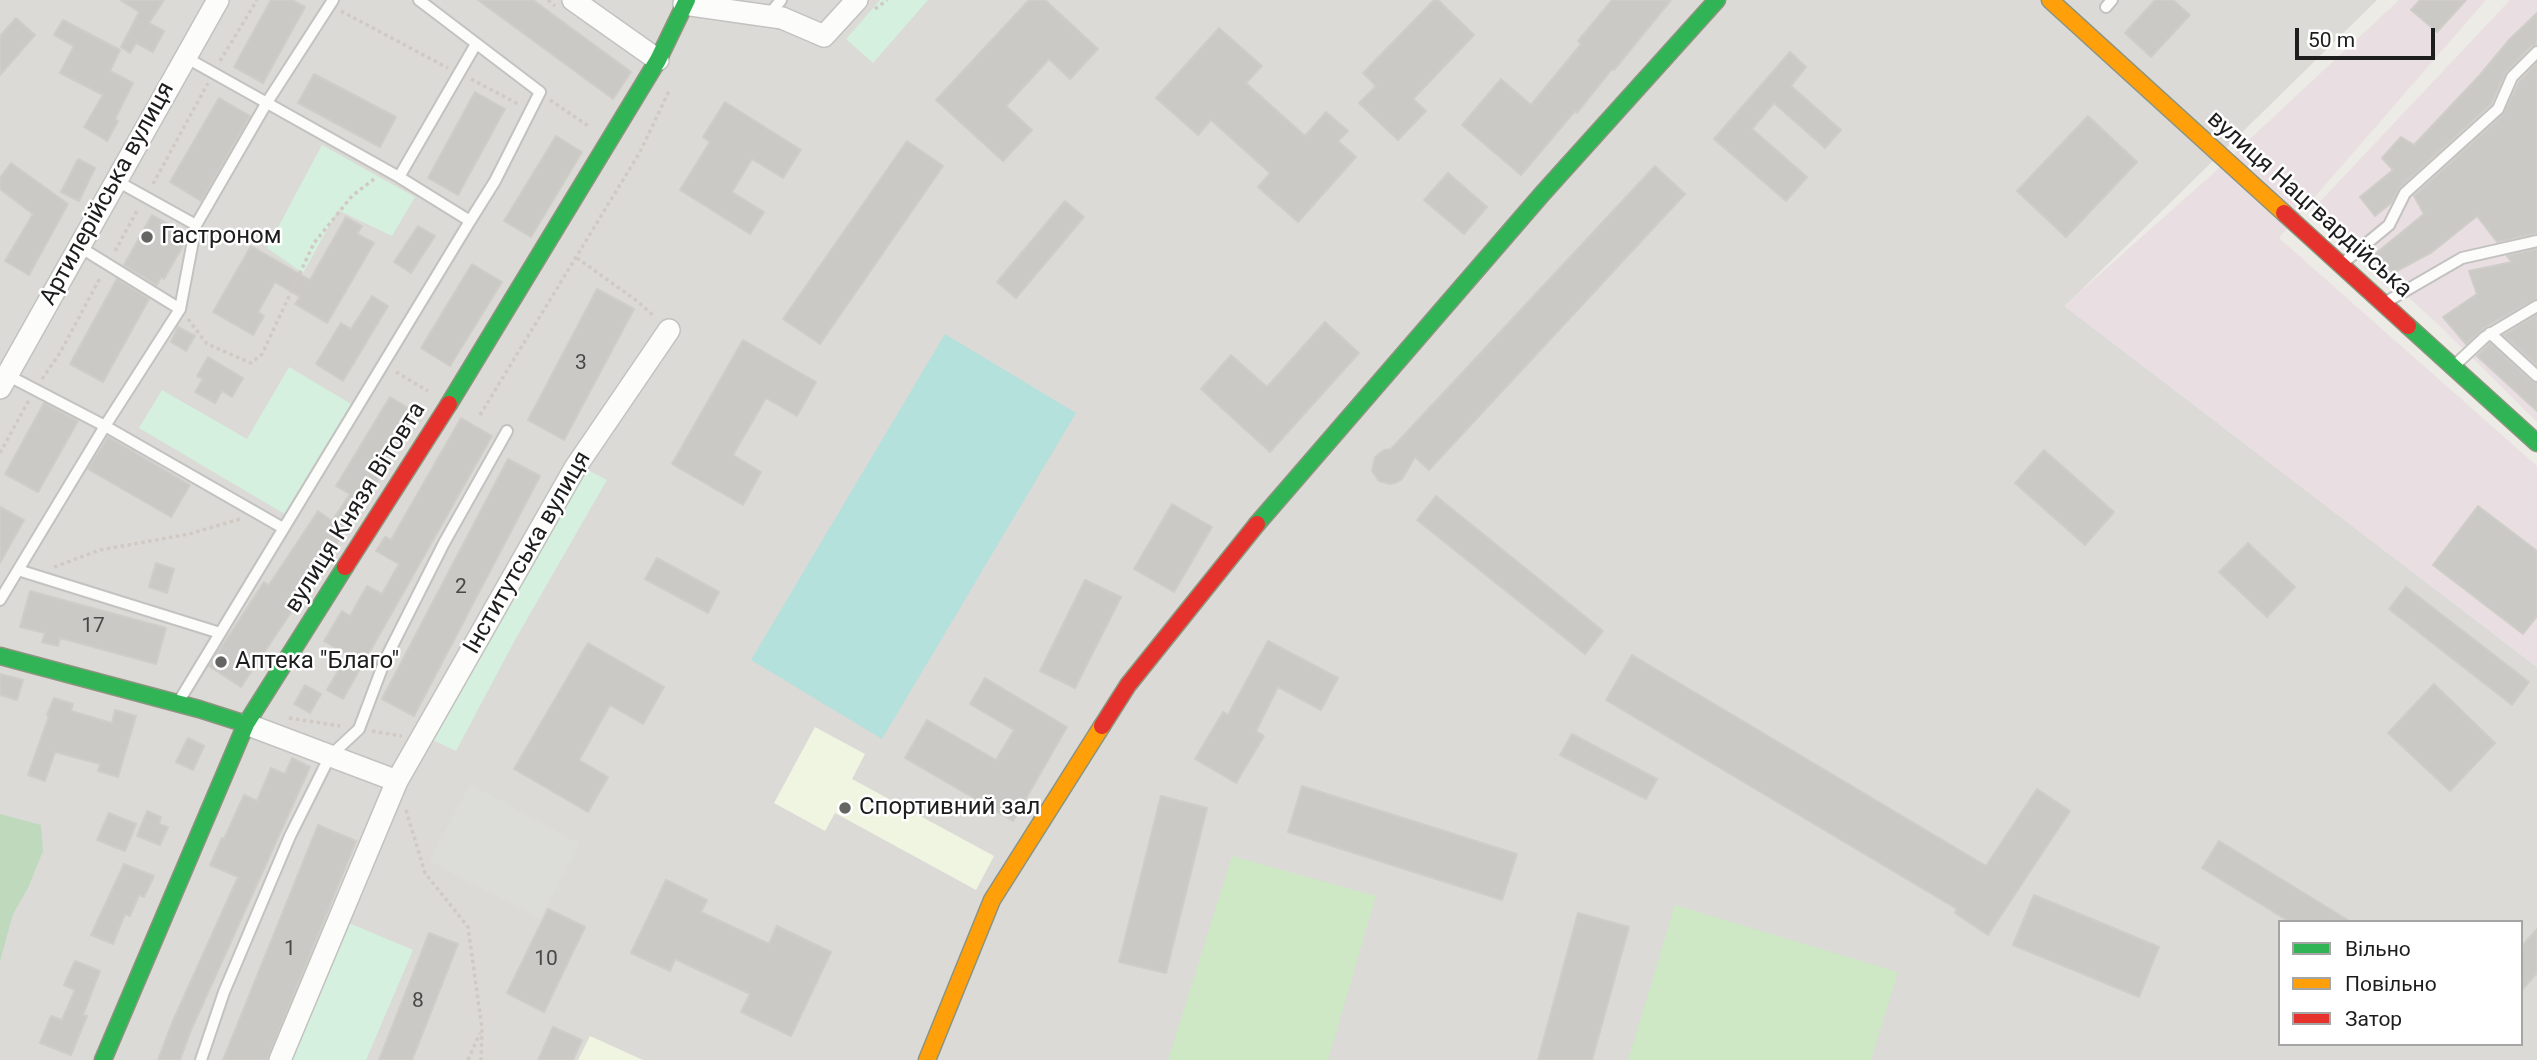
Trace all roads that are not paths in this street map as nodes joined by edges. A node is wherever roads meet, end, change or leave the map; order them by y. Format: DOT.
graph roads {
  1 [pos="218,0"];
  2 [pos="419,0"];
  3 [pos="857,0"];
  4 [pos="1717,0"];
  5 [pos="2050,0"];
  6 [pos="332,2"];
  7 [pos="686,2"];
  8 [pos="566,4"];
  9 [pos="775,8"];
  10 [pos="476,44"];
  11 [pos="2537,52"];
  12 [pos="186,57"];
  13 [pos="658,60"];
  14 [pos="266,104"];
  15 [pos="399,177"];
  16 [pos="115,180"];
  17 [pos="470,221"];
  18 [pos="196,225"];
  19 [pos="2537,241"];
  20 [pos="78,246"];
  21 [pos="2341,265"];
  22 [pos="2383,304"];
  23 [pos="2537,306"];
  24 [pos="180,309"];
  25 [pos="669,330"];
  26 [pos="2490,333"];
  27 [pos="2453,367"];
  28 [pos="2537,376"];
  29 [pos="2,378"];
  30 [pos="105,426"];
  31 [pos="508,431"];
  32 [pos="2537,443"];
  33 [pos="283,528"];
  34 [pos="18,570"];
  35 [pos="0,600"];
  36 [pos="220,633"];
  37 [pos="0,656"];
  38 [pos="177,704"];
  39 [pos="246,724"];
  40 [pos="330,756"];
  41 [pos="397,782"];
  42 [pos="103,1060"];
  43 [pos="201,1060"];
  44 [pos="280,1060"];
  45 [pos="927,1060"];
  1 -- 12 [label="street, Артилерійська вулиця"];
  2 -- 10 [label="lane"];
  3 -- 9 [label="street"];
  4 -- 45 [label="street"];
  5 -- 21 [label="street, вулиця Нацгвардійська"];
  6 -- 14 [label="lane"];
  7 -- 9 [label="street"];
  7 -- 13 [label="street, вулиця Князя Вітовта"];
  8 -- 13 [label="street"];
  10 -- 15 [label="lane"];
  10 -- 17 [label="lane"];
  11 -- 21 [label="lane"];
  12 -- 14 [label="lane"];
  12 -- 16 [label="street, Артилерійська вулиця"];
  13 -- 39 [label="street, вулиця Князя Вітовта"];
  14 -- 15 [label="lane"];
  14 -- 18 [label="lane"];
  15 -- 17 [label="lane"];
  16 -- 18 [label="lane"];
  16 -- 20 [label="street, Артилерійська вулиця"];
  17 -- 33 [label="lane"];
  18 -- 24 [label="lane"];
  19 -- 22 [label="lane"];
  20 -- 24 [label="lane"];
  20 -- 29 [label="street, Артилерійська вулиця"];
  21 -- 22 [label="street, вулиця Нацгвардійська"];
  22 -- 27 [label="street, вулиця Нацгвардійська"];
  23 -- 26 [label="lane"];
  24 -- 30 [label="lane"];
  25 -- 41 [label="street, Інститутська вулиця"];
  26 -- 27 [label="lane"];
  26 -- 28 [label="lane"];
  27 -- 32 [label="street, вулиця Нацгвардійська"];
  29 -- 30 [label="lane"];
  30 -- 33 [label="lane"];
  30 -- 34 [label="lane"];
  31 -- 40 [label="lane"];
  33 -- 36 [label="lane"];
  34 -- 35 [label="lane"];
  34 -- 36 [label="lane"];
  36 -- 38 [label="lane"];
  37 -- 38 [label="street"];
  38 -- 39 [label="street"];
  39 -- 40 [label="street"];
  39 -- 42 [label="street, вулиця Князя Вітовта"];
  40 -- 41 [label="street"];
  40 -- 43 [label="lane"];
  41 -- 44 [label="street, Інститутська вулиця"];
}
